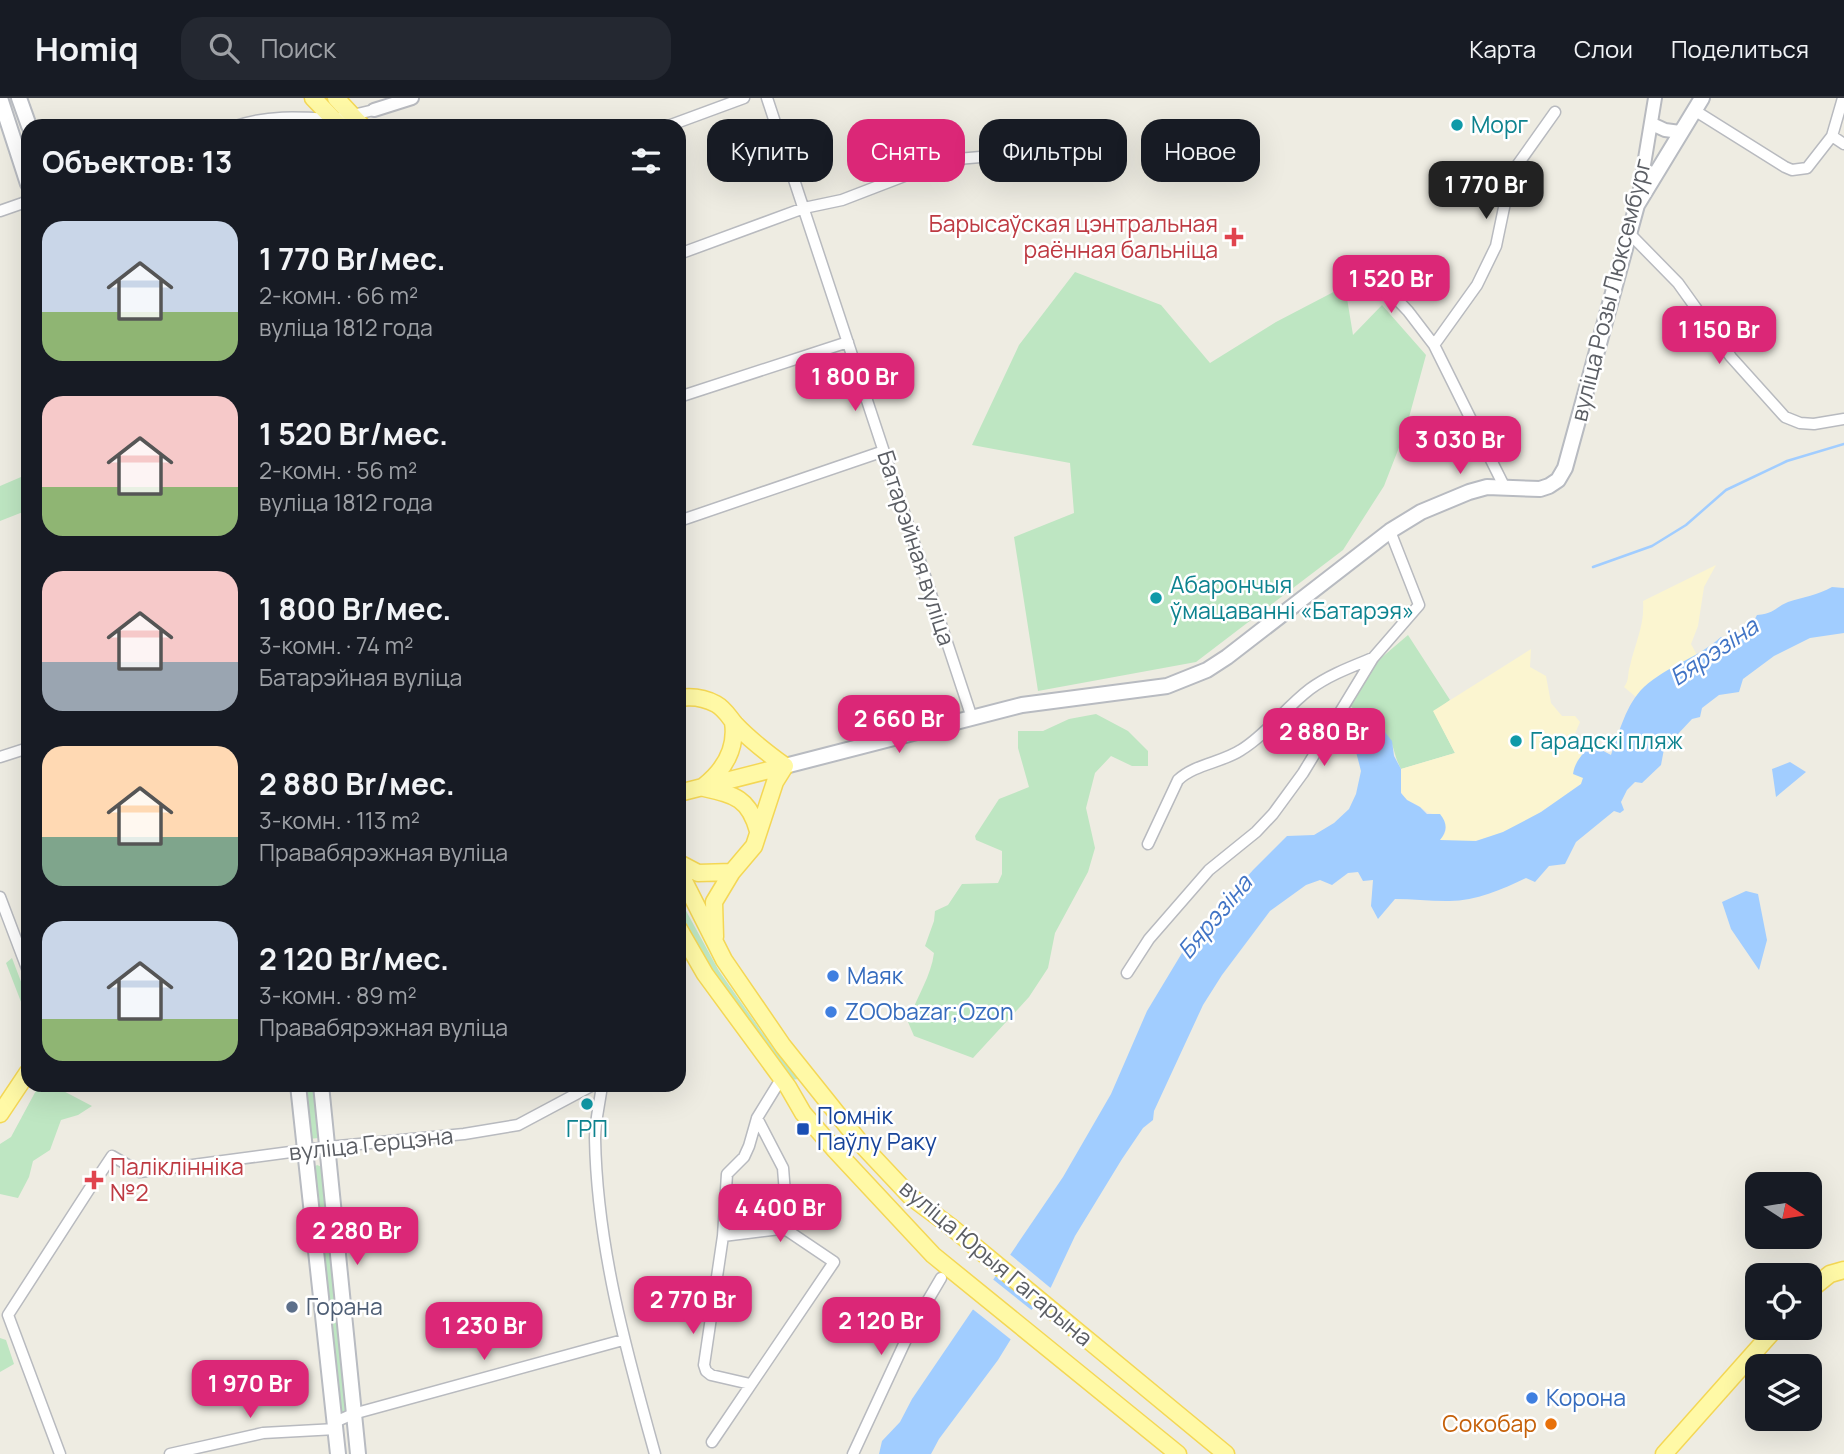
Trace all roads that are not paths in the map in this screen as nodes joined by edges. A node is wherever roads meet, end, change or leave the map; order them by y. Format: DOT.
graph roads {
  1 [pos="0,98"];
  2 [pos="19,98"];
  3 [pos="313,98"];
  4 [pos="336,98"];
  5 [pos="412,98"];
  6 [pos="744,98"];
  7 [pos="767,98"];
  8 [pos="1655,98"];
  9 [pos="1843,98"];
  10 [pos="1698,104"];
  11 [pos="374,110"];
  12 [pos="1555,112"];
  13 [pos="26,119"];
  14 [pos="258,119"];
  15 [pos="313,119"];
  16 [pos="333,119"];
  17 [pos="356,119"];
  18 [pos="361,119"];
  19 [pos="686,119"];
  20 [pos="1651,124"];
  21 [pos="1680,132"];
  22 [pos="1832,136"];
  23 [pos="1844,144"];
  24 [pos="979,157"];
  25 [pos="21,162"];
  26 [pos="21,204"];
  27 [pos="1637,205"];
  28 [pos="804,208"];
  29 [pos="0,211"];
  30 [pos="1629,233"];
  31 [pos="686,251"];
  32 [pos="1367,268"];
  33 [pos="848,342"];
  34 [pos="1434,345"];
  35 [pos="686,395"];
  36 [pos="1844,419"];
  37 [pos="884,451"];
  38 [pos="1504,486"];
  39 [pos="686,519"];
  40 [pos="1390,531"];
  41 [pos="1373,658"];
  42 [pos="686,698"];
  43 [pos="972,718"];
  44 [pos="733,722"];
  45 [pos="21,750"];
  46 [pos="0,758"];
  47 [pos="785,766"];
  48 [pos="702,788"];
  49 [pos="686,791"];
  50 [pos="758,831"];
  51 [pos="1148,844"];
  52 [pos="686,867"];
  53 [pos="732,872"];
  54 [pos="686,885"];
  55 [pos="0,897"];
  56 [pos="686,942"];
  57 [pos="715,942"];
  58 [pos="21,952"];
  59 [pos="1127,973"];
  60 [pos="781,1079"];
  61 [pos="21,1082"];
  62 [pos="299,1092"];
  63 [pos="322,1092"];
  64 [pos="580,1092"];
  65 [pos="601,1092"];
  66 [pos="0,1114"];
  67 [pos="757,1118"];
  68 [pos="328,1147"];
  69 [pos="304,1151"];
  70 [pos="100,1174"];
  71 [pos="90,1188"];
  72 [pos="788,1231"];
  73 [pos="723,1236"];
  74 [pos="1844,1270"];
  75 [pos="941,1278"];
  76 [pos="1822,1280"];
  77 [pos="623,1340"];
  78 [pos="1765,1340"];
  79 [pos="750,1384"];
  80 [pos="353,1415"];
  81 [pos="335,1426"];
  82 [pos="712,1442"];
  83 [pos="60,1454"];
  84 [pos="170,1454"];
  85 [pos="338,1454"];
  86 [pos="358,1454"];
  87 [pos="655,1454"];
  88 [pos="853,1454"];
  89 [pos="1178,1454"];
  90 [pos="1226,1454"];
  91 [pos="1664,1454"];
  1 -- 25 [label="main road"];
  2 -- 13 [label="main road"];
  3 -- 16 [label="main road"];
  4 -- 17 [label="main road"];
  5 -- 11 [label="street"];
  6 -- 19 [label="street"];
  7 -- 28 [label="street, Батарэйная вуліца"];
  8 -- 20 [label="street, вуліца Розы Люксембург"];
  9 -- 22 [label="street"];
  10 -- 21 [label="main road"];
  10 -- 22 [label="street"];
  11 -- 18 [label="street"];
  12 -- 34 [label="street"];
  14 -- 15 [label="street"];
  20 -- 21 [label="street"];
  20 -- 27 [label="street, вуліца Розы Люксембург"];
  21 -- 27 [label="main road"];
  22 -- 23 [label="street"];
  24 -- 28 [label="street"];
  26 -- 29 [label="street"];
  27 -- 30 [label="main road, вуліца Розы Люксембург"];
  28 -- 31 [label="street"];
  28 -- 33 [label="street, Батарэйная вуліца"];
  30 -- 36 [label="street"];
  30 -- 38 [label="main road, вуліца Розы Люксембург"];
  32 -- 34 [label="street"];
  33 -- 35 [label="street"];
  33 -- 37 [label="street, Батарэйная вуліца"];
  34 -- 38 [label="street"];
  37 -- 39 [label="street"];
  37 -- 43 [label="street, Батарэйная вуліца"];
  38 -- 40 [label="main road"];
  40 -- 41 [label="street"];
  40 -- 43 [label="main road"];
  41 -- 51 [label="street"];
  41 -- 59 [label="street"];
  42 -- 44 [label="main road"];
  43 -- 47 [label="main road"];
  44 -- 47 [label="main road"];
  44 -- 48 [label="main road"];
  45 -- 46 [label="street"];
  47 -- 48 [label="main road"];
  47 -- 50 [label="main road"];
  48 -- 49 [label="main road"];
  48 -- 50 [label="main road"];
  50 -- 53 [label="main road"];
  52 -- 53 [label="main road"];
  53 -- 57 [label="main road"];
  54 -- 57 [label="main road, вуліца Юрыя Гагарына"];
  55 -- 58 [label="street"];
  56 -- 60 [label="main road, вуліца Юрыя Гагарына"];
  57 -- 90 [label="main road, вуліца Юрыя Гагарына"];
  60 -- 67 [label="street"];
  60 -- 89 [label="main road, вуліца Юрыя Гагарына"];
  61 -- 66 [label="main road"];
  62 -- 69 [label="main road"];
  63 -- 68 [label="main road"];
  64 -- 68 [label="street, вуліца Герцэна"];
  65 -- 77 [label="street"];
  67 -- 72 [label="street"];
  67 -- 73 [label="street"];
  68 -- 69 [label="street, вуліца Герцэна"];
  68 -- 80 [label="main road"];
  69 -- 70 [label="street, вуліца Герцэна"];
  69 -- 81 [label="main road"];
  71 -- 83 [label="street"];
  72 -- 73 [label="street"];
  72 -- 79 [label="street"];
  73 -- 79 [label="street"];
  74 -- 76 [label="main road"];
  75 -- 88 [label="street"];
  77 -- 80 [label="street"];
  77 -- 87 [label="street"];
  78 -- 91 [label="main road"];
  79 -- 82 [label="street"];
  80 -- 81 [label="street"];
  80 -- 86 [label="main road"];
  81 -- 84 [label="street"];
  81 -- 85 [label="main road"];
}
